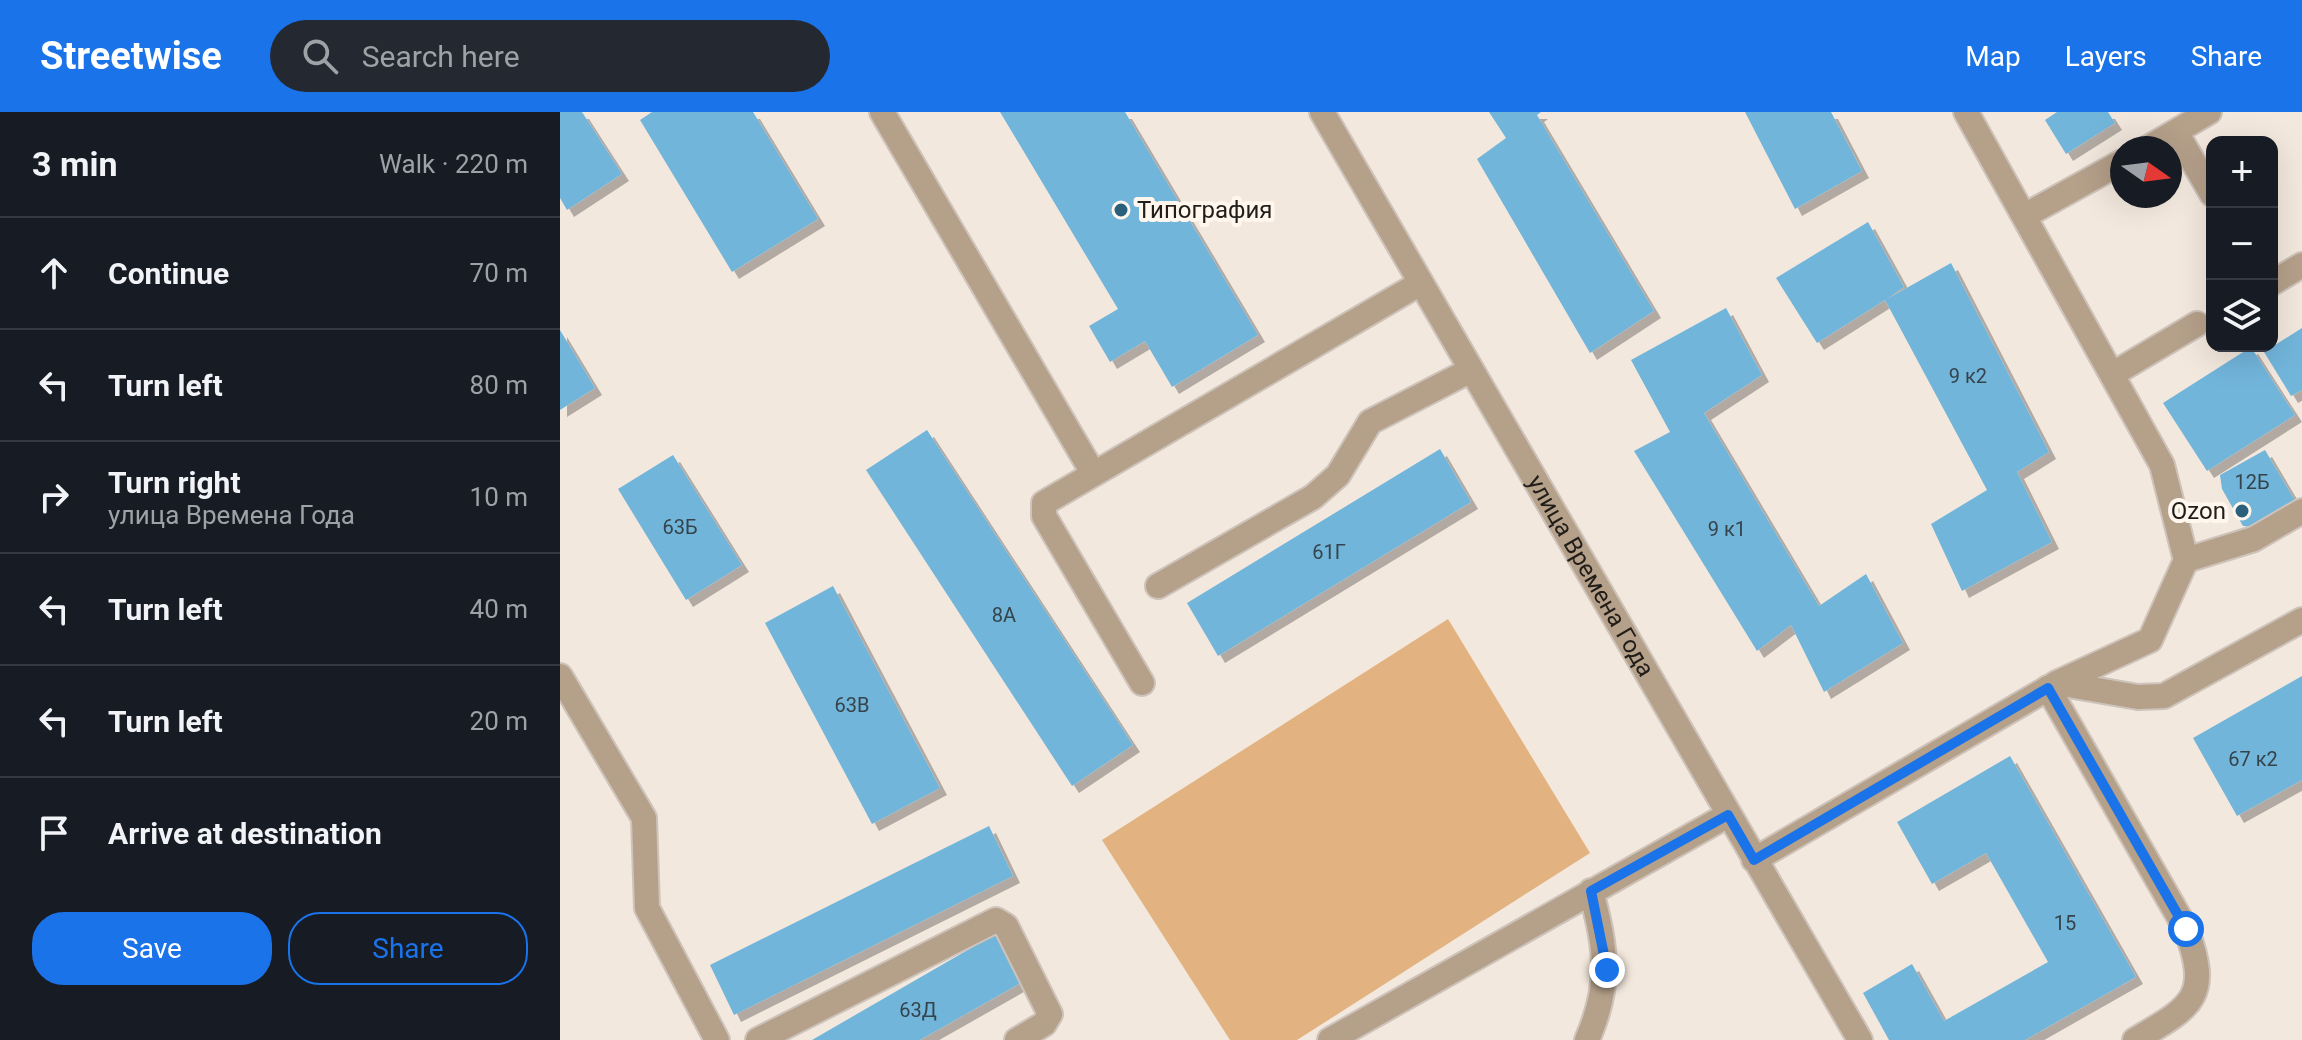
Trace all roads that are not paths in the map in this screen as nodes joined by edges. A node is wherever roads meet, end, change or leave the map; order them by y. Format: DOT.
graph roads {
  1 [pos="882,112"];
  2 [pos="1322,112"];
  3 [pos="1966,112"];
  4 [pos="2209,112"];
  5 [pos="2176,132"];
  6 [pos="2169,136"];
  7 [pos="2110,169"];
  8 [pos="2206,184"];
  9 [pos="2026,215"];
  10 [pos="2302,265"];
  11 [pos="2277,280"];
  12 [pos="1419,284"];
  13 [pos="2197,324"];
  14 [pos="1469,371"];
  15 [pos="2113,374"];
  16 [pos="1093,473"];
  17 [pos="2302,511"];
  18 [pos="2186,560"];
  19 [pos="1158,586"];
  20 [pos="2302,620"];
  21 [pos="560,676"];
  22 [pos="1142,683"];
  23 [pos="2053,686"];
  24 [pos="1728,815"];
  25 [pos="1754,860"];
  26 [pos="1591,891"];
  27 [pos="717,1040"];
  28 [pos="758,1040"];
  29 [pos="1017,1040"];
  30 [pos="1330,1040"];
  31 [pos="1587,1040"];
  32 [pos="1860,1040"];
  33 [pos="2135,1040"];
  1 -- 16 [label="street"];
  2 -- 12 [label="street, улица Времена Года"];
  3 -- 9 [label="street"];
  4 -- 5 [label="street"];
  5 -- 6 [label="street"];
  5 -- 8 [label="street"];
  7 -- 9 [label="street"];
  9 -- 15 [label="street"];
  10 -- 11 [label="street"];
  12 -- 14 [label="street, улица Времена Года"];
  12 -- 16 [label="street"];
  13 -- 15 [label="street"];
  14 -- 19 [label="street"];
  14 -- 24 [label="street, улица Времена Года"];
  15 -- 18 [label="street"];
  16 -- 22 [label="street"];
  17 -- 18 [label="street"];
  18 -- 23 [label="street"];
  20 -- 23 [label="street"];
  21 -- 27 [label="street"];
  23 -- 25 [label="street"];
  23 -- 33 [label="street"];
  24 -- 25 [label="street, улица Времена Года"];
  24 -- 26 [label="street"];
  25 -- 32 [label="street, улица Времена Года"];
  26 -- 30 [label="street"];
  26 -- 31 [label="street"];
  28 -- 29 [label="street"];
}
